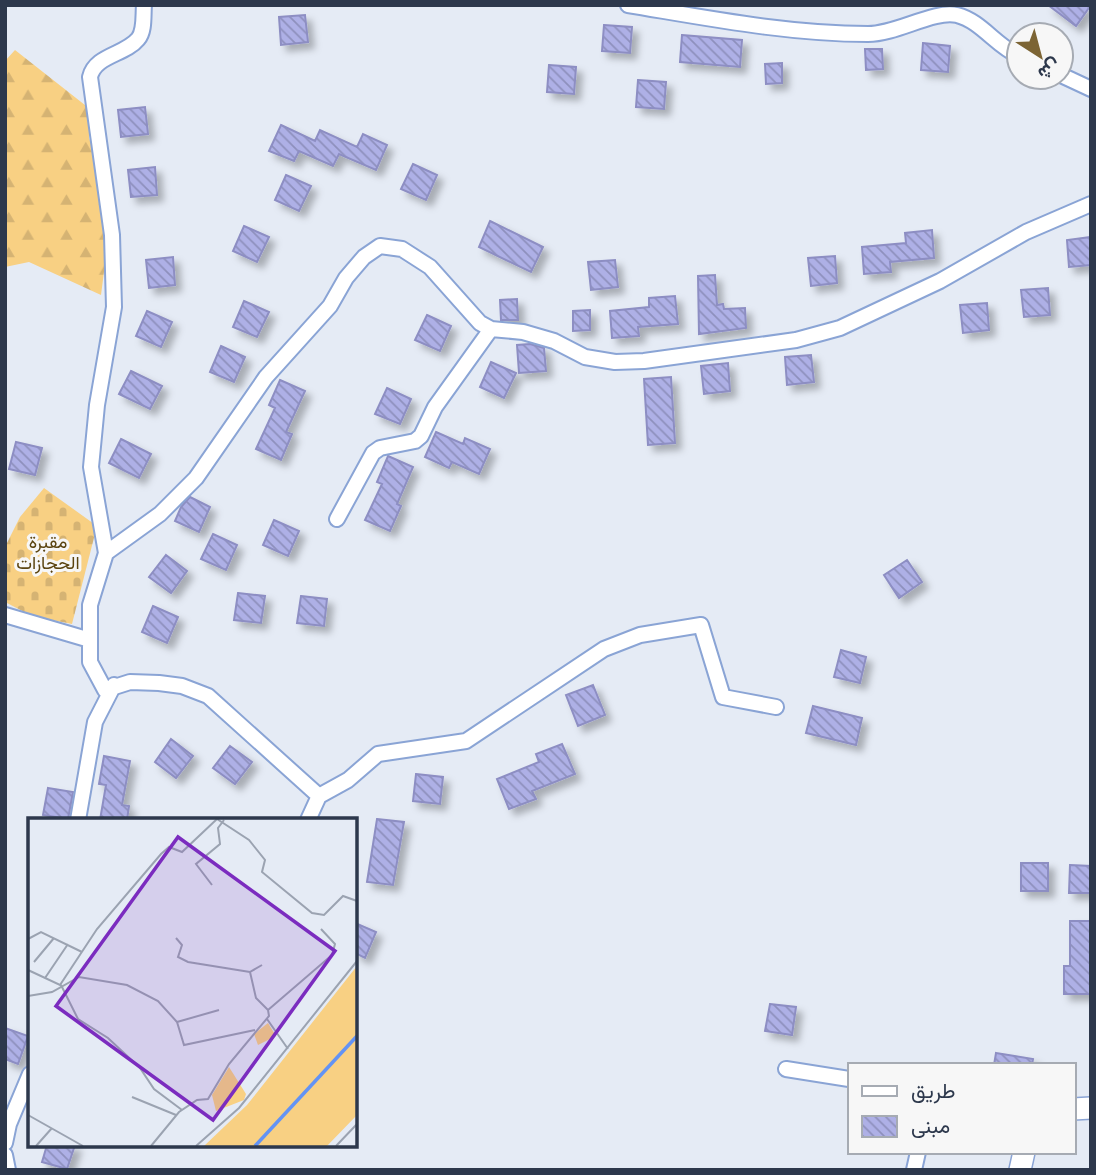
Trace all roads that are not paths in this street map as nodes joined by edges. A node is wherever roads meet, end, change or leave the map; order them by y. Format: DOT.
graph roads {
  1 [pos="144,5"];
  2 [pos="628,5"];
  3 [pos="1005,48"];
  4 [pos="1075,82"];
  5 [pos="1091,89"];
  6 [pos="1091,204"];
  7 [pos="491,328"];
  8 [pos="337,519"];
  9 [pos="106,553"];
  10 [pos="5,615"];
  11 [pos="90,640"];
  12 [pos="114,685"];
  13 [pos="776,707"];
  14 [pos="319,796"];
  15 [pos="78,818"];
  16 [pos="309,818"];
  17 [pos="786,1069"];
  18 [pos="28,1079"];
  19 [pos="848,1079"];
  20 [pos="5,1143"];
  21 [pos="5,1155"];
  22 [pos="8,1170"];
  1 -- 9 [label="street"];
  2 -- 3 [label="street"];
  4 -- 5 [label="street"];
  6 -- 7 [label="street"];
  7 -- 8 [label="street"];
  7 -- 9 [label="street"];
  9 -- 11 [label="street"];
  10 -- 11 [label="street"];
  11 -- 12 [label="street"];
  12 -- 14 [label="street"];
  12 -- 15 [label="street"];
  13 -- 14 [label="street"];
  14 -- 16 [label="street"];
  17 -- 19 [label="street"];
  18 -- 20 [label="street"];
  21 -- 22 [label="street"];
}
